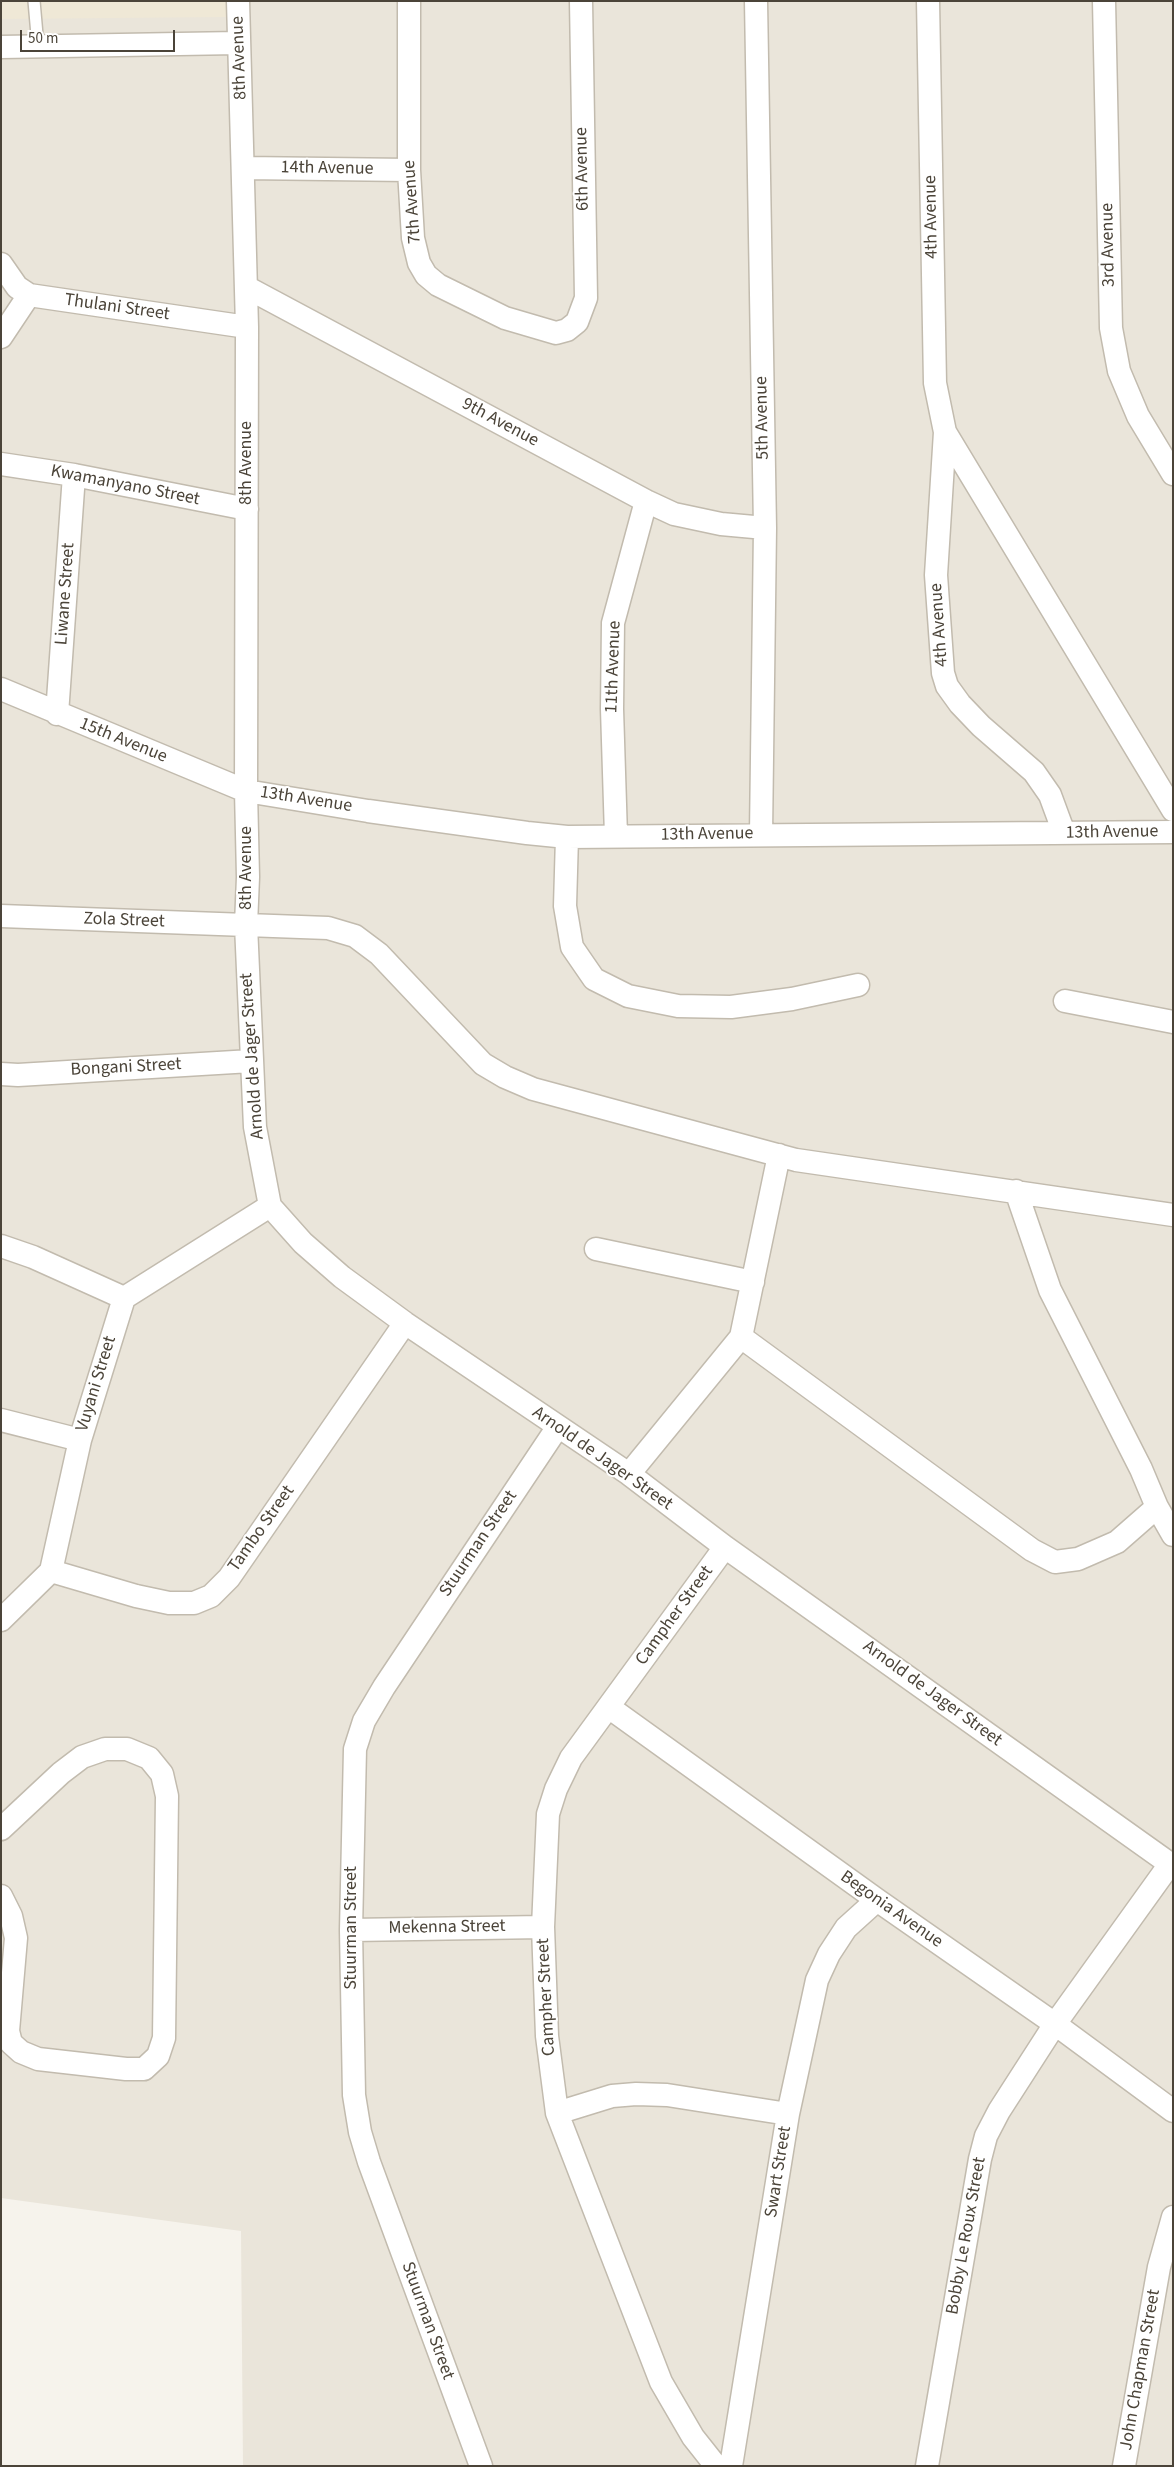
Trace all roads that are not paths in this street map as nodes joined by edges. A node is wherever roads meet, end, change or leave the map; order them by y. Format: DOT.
graph roads {
  1 [pos="34,1"];
  2 [pos="238,1"];
  3 [pos="409,1"];
  4 [pos="580,1"];
  5 [pos="756,1"];
  6 [pos="928,1"];
  7 [pos="1104,1"];
  8 [pos="238,43"];
  9 [pos="38,46"];
  10 [pos="1,47"];
  11 [pos="244,168"];
  12 [pos="409,170"];
  13 [pos="1,264"];
  14 [pos="246,287"];
  15 [pos="29,295"];
  16 [pos="247,327"];
  17 [pos="566,330"];
  18 [pos="1,338"];
  19 [pos="945,432"];
  20 [pos="1,464"];
  21 [pos="1173,474"];
  22 [pos="74,475"];
  23 [pos="646,501"];
  24 [pos="248,509"];
  25 [pos="765,528"];
  26 [pos="1,689"];
  27 [pos="57,714"];
  28 [pos="246,791"];
  29 [pos="1173,810"];
  30 [pos="1173,832"];
  31 [pos="1064,833"];
  32 [pos="761,834"];
  33 [pos="616,836"];
  34 [pos="567,837"];
  35 [pos="1,916"];
  36 [pos="246,925"];
  37 [pos="858,985"];
  38 [pos="1065,1001"];
  39 [pos="1173,1022"];
  40 [pos="250,1061"];
  41 [pos="1,1074"];
  42 [pos="779,1155"];
  43 [pos="1016,1191"];
  44 [pos="270,1206"];
  45 [pos="1173,1215"];
  46 [pos="1,1246"];
  47 [pos="596,1249"];
  48 [pos="753,1282"];
  49 [pos="124,1298"];
  50 [pos="405,1323"];
  51 [pos="741,1337"];
  52 [pos="1,1420"];
  53 [pos="558,1428"];
  54 [pos="80,1440"];
  55 [pos="629,1474"];
  56 [pos="1157,1507"];
  57 [pos="1173,1536"];
  58 [pos="725,1547"];
  59 [pos="51,1571"];
  60 [pos="1,1620"];
  61 [pos="610,1708"];
  62 [pos="1,1829"];
  63 [pos="1171,1865"];
  64 [pos="1,1896"];
  65 [pos="877,1900"];
  66 [pos="543,1927"];
  67 [pos="351,1930"];
  68 [pos="1055,2024"];
  69 [pos="1173,2112"];
  70 [pos="557,2113"];
  71 [pos="788,2114"];
  72 [pos="1173,2217"];
  73 [pos="481,2466"];
  74 [pos="716,2466"];
  75 [pos="730,2466"];
  76 [pos="927,2466"];
  77 [pos="1124,2466"];
  1 -- 9 [label="lane"];
  2 -- 8 [label="street, 8th Avenue"];
  3 -- 12 [label="street, 7th Avenue"];
  4 -- 17 [label="street, 6th Avenue"];
  5 -- 25 [label="street, 5th Avenue"];
  6 -- 19 [label="street, 4th Avenue"];
  7 -- 21 [label="street, 3rd Avenue"];
  8 -- 9 [label="street"];
  8 -- 11 [label="street, 8th Avenue"];
  9 -- 10 [label="street"];
  11 -- 12 [label="street, 14th Avenue"];
  11 -- 14 [label="street, 8th Avenue"];
  12 -- 17 [label="street, 7th Avenue"];
  13 -- 15 [label="street"];
  14 -- 16 [label="street, 8th Avenue"];
  14 -- 23 [label="street, 9th Avenue"];
  15 -- 16 [label="street, Thulani Street"];
  15 -- 18 [label="street"];
  16 -- 24 [label="street, 8th Avenue"];
  19 -- 29 [label="street, 4th Avenue"];
  19 -- 31 [label="street, 4th Avenue"];
  20 -- 22 [label="street, Kwamanyano Street"];
  22 -- 24 [label="street, Kwamanyano Street"];
  22 -- 27 [label="street, Liwane Street"];
  23 -- 25 [label="street, 9th Avenue"];
  23 -- 33 [label="street, 11th Avenue"];
  24 -- 28 [label="street, 8th Avenue"];
  25 -- 32 [label="street, 5th Avenue"];
  26 -- 27 [label="street, 15th Avenue"];
  27 -- 28 [label="street, 15th Avenue"];
  28 -- 34 [label="street, 13th Avenue"];
  28 -- 36 [label="street, 8th Avenue"];
  30 -- 31 [label="street, 13th Avenue"];
  31 -- 32 [label="street, 13th Avenue"];
  32 -- 33 [label="street, 13th Avenue"];
  33 -- 34 [label="street, 13th Avenue"];
  34 -- 37 [label="street"];
  35 -- 36 [label="street, Zola Street"];
  36 -- 40 [label="street, Arnold de Jager Street"];
  36 -- 42 [label="street, Zola Street"];
  38 -- 39 [label="street"];
  40 -- 41 [label="street, Bongani Street"];
  40 -- 44 [label="street, Arnold de Jager Street"];
  42 -- 43 [label="street, Zola Street"];
  42 -- 48 [label="street"];
  43 -- 45 [label="street, Zola Street"];
  43 -- 56 [label="street"];
  44 -- 49 [label="street"];
  44 -- 50 [label="street, Arnold de Jager Street"];
  46 -- 49 [label="street"];
  47 -- 48 [label="street"];
  48 -- 51 [label="street"];
  49 -- 54 [label="street, Vuyani Street"];
  50 -- 53 [label="street, Arnold de Jager Street"];
  50 -- 59 [label="street, Tambo Street"];
  51 -- 55 [label="street"];
  51 -- 56 [label="street"];
  52 -- 54 [label="street"];
  53 -- 55 [label="street, Arnold de Jager Street"];
  53 -- 67 [label="street, Stuurman Street"];
  54 -- 59 [label="street, Vuyani Street"];
  55 -- 58 [label="street, Arnold de Jager Street"];
  56 -- 57 [label="street"];
  58 -- 61 [label="street, Campher Street"];
  58 -- 63 [label="street, Arnold de Jager Street"];
  59 -- 60 [label="street"];
  61 -- 65 [label="street, Begonia Avenue"];
  61 -- 66 [label="street, Campher Street"];
  62 -- 64 [label="street"];
  63 -- 68 [label="street, Bobby Le Roux Street"];
  65 -- 68 [label="street, Begonia Avenue"];
  65 -- 71 [label="street, Swart Street"];
  66 -- 67 [label="street, Mekenna Street"];
  66 -- 70 [label="street, Campher Street"];
  67 -- 73 [label="street, Stuurman Street"];
  68 -- 69 [label="street, Begonia Avenue"];
  68 -- 76 [label="street, Bobby Le Roux Street"];
  70 -- 71 [label="street"];
  70 -- 74 [label="street, Campher Street"];
  71 -- 75 [label="street, Swart Street"];
  72 -- 77 [label="street, John Chapman Street"];
}
